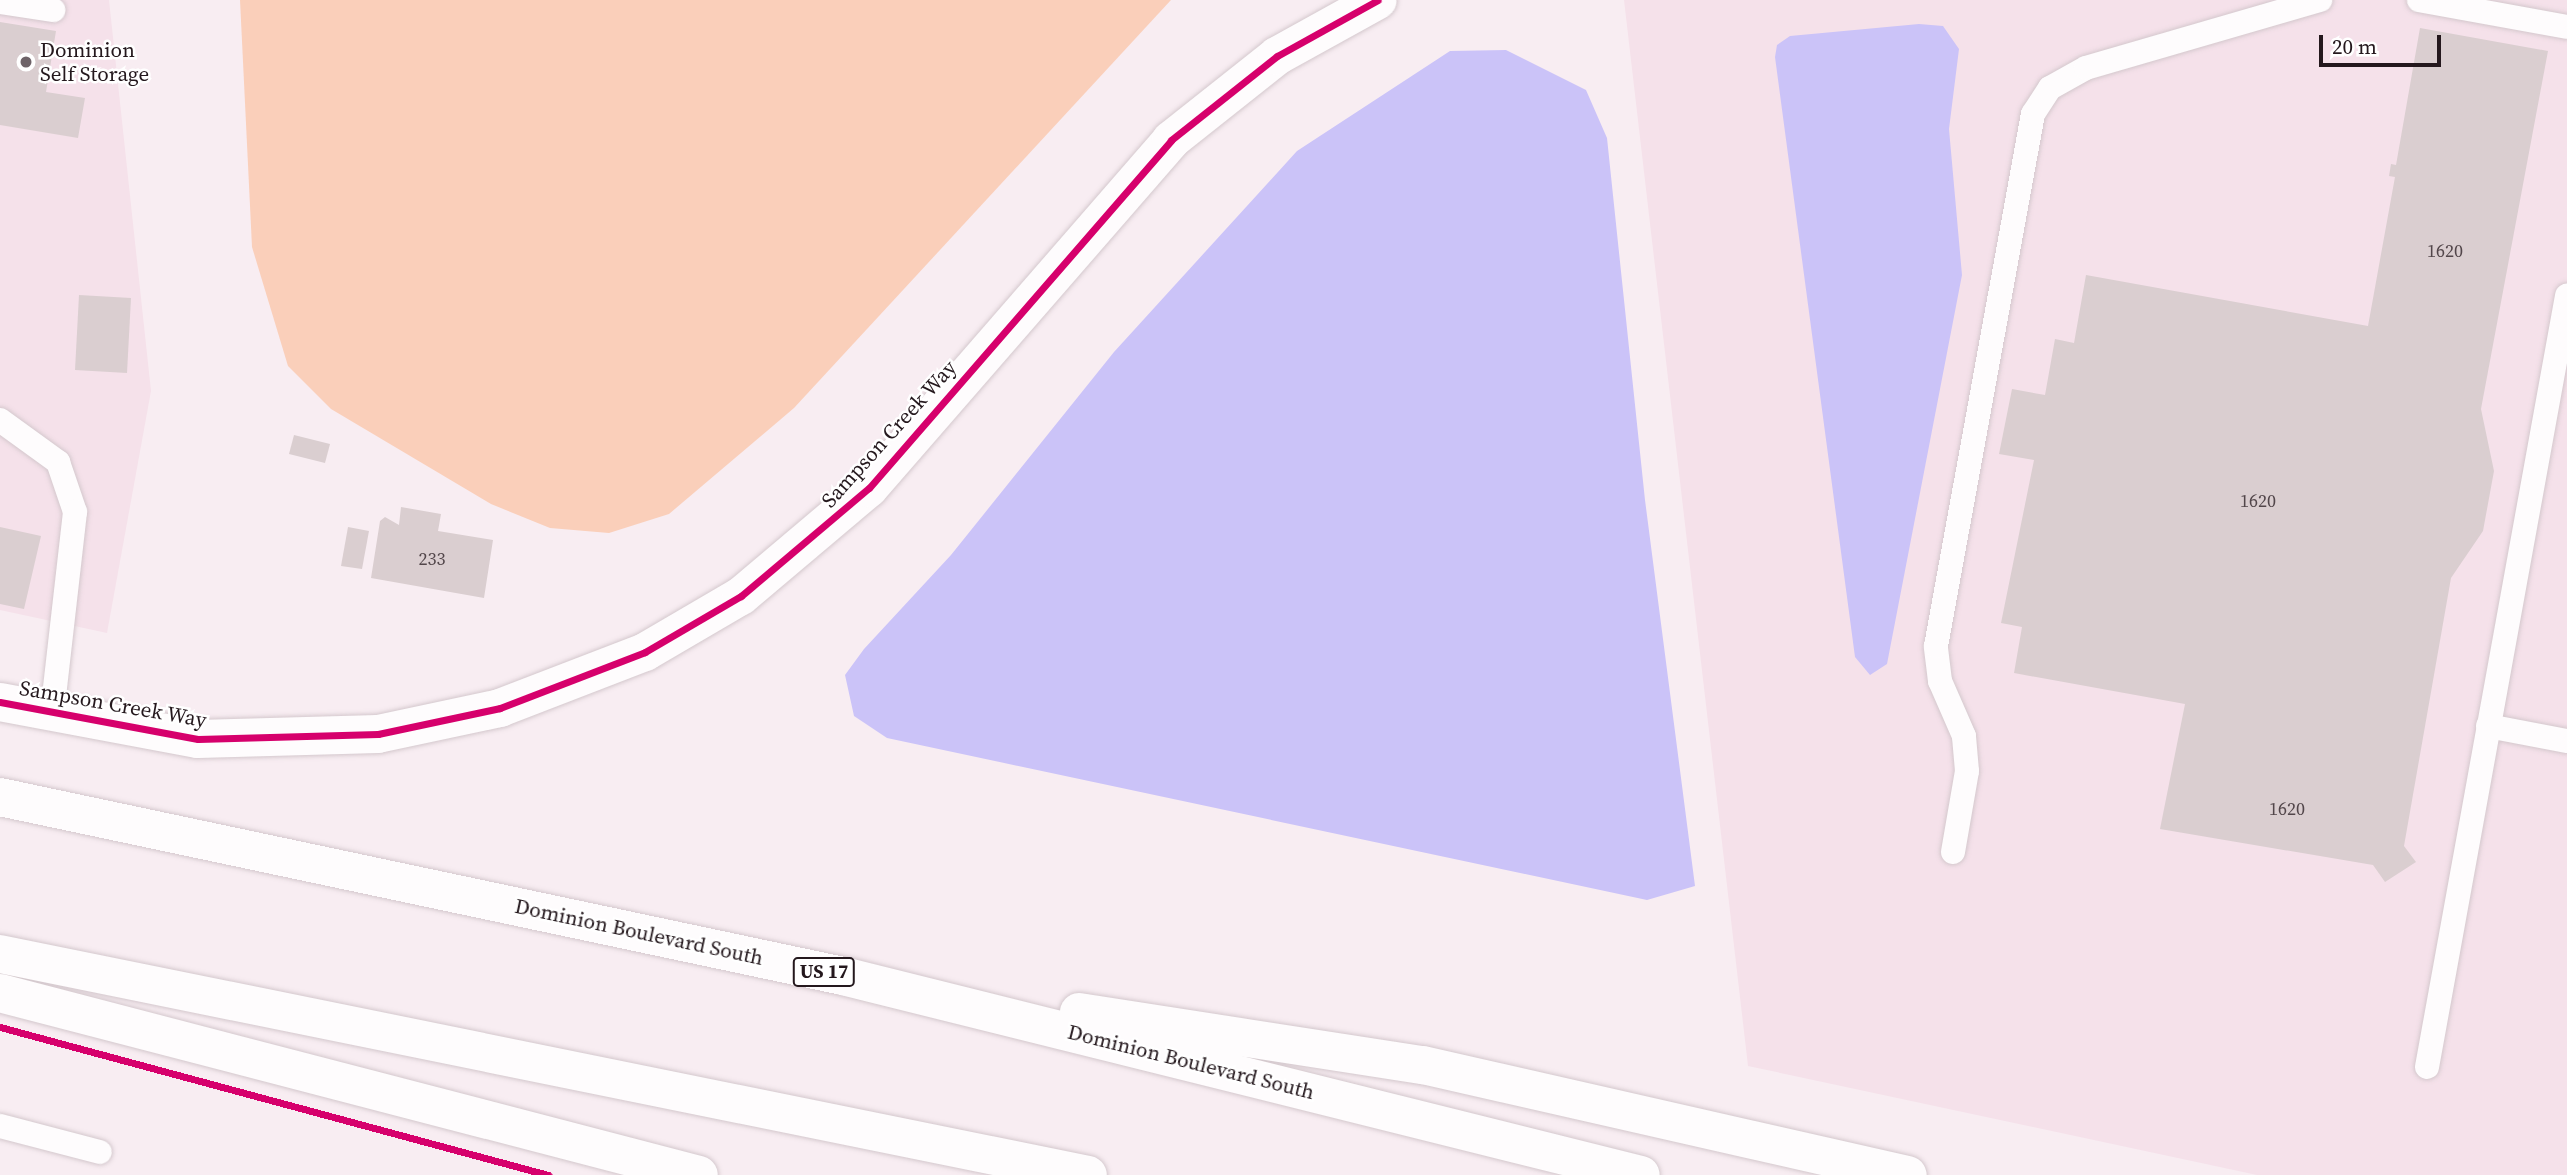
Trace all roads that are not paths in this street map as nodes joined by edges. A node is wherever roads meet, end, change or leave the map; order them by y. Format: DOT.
graph roads {
  1 [pos="1378,0"];
  2 [pos="2320,0"];
  3 [pos="2419,0"];
  4 [pos="0,2"];
  5 [pos="53,10"];
  6 [pos="2567,27"];
  7 [pos="2567,296"];
  8 [pos="0,420"];
  9 [pos="0,702"];
  10 [pos="52,713"];
  11 [pos="2488,726"];
  12 [pos="2567,741"];
  13 [pos="0,797"];
  14 [pos="1953,852"];
  15 [pos="0,954"];
  16 [pos="843,976"];
  17 [pos="0,993"];
  18 [pos="2427,1067"];
  19 [pos="0,1126"];
  20 [pos="100,1152"];
  21 [pos="699,1175"];
  22 [pos="1088,1175"];
  23 [pos="1641,1175"];
  24 [pos="1908,1175"];
  1 -- 10 [label="main road, Sampson Creek Way"];
  2 -- 14 [label="lane"];
  3 -- 6 [label="lane"];
  4 -- 5 [label="lane"];
  7 -- 11 [label="lane"];
  8 -- 10 [label="lane"];
  9 -- 10 [label="main road, Sampson Creek Way"];
  11 -- 12 [label="lane"];
  11 -- 18 [label="lane"];
  13 -- 16 [label="main road, Dominion Boulevard South / US 17"];
  15 -- 22 [label="main road"];
  16 -- 23 [label="main road, Dominion Boulevard South / US 17"];
  16 -- 24 [label="main road"];
  17 -- 21 [label="main road"];
  19 -- 20 [label="lane"];
}
